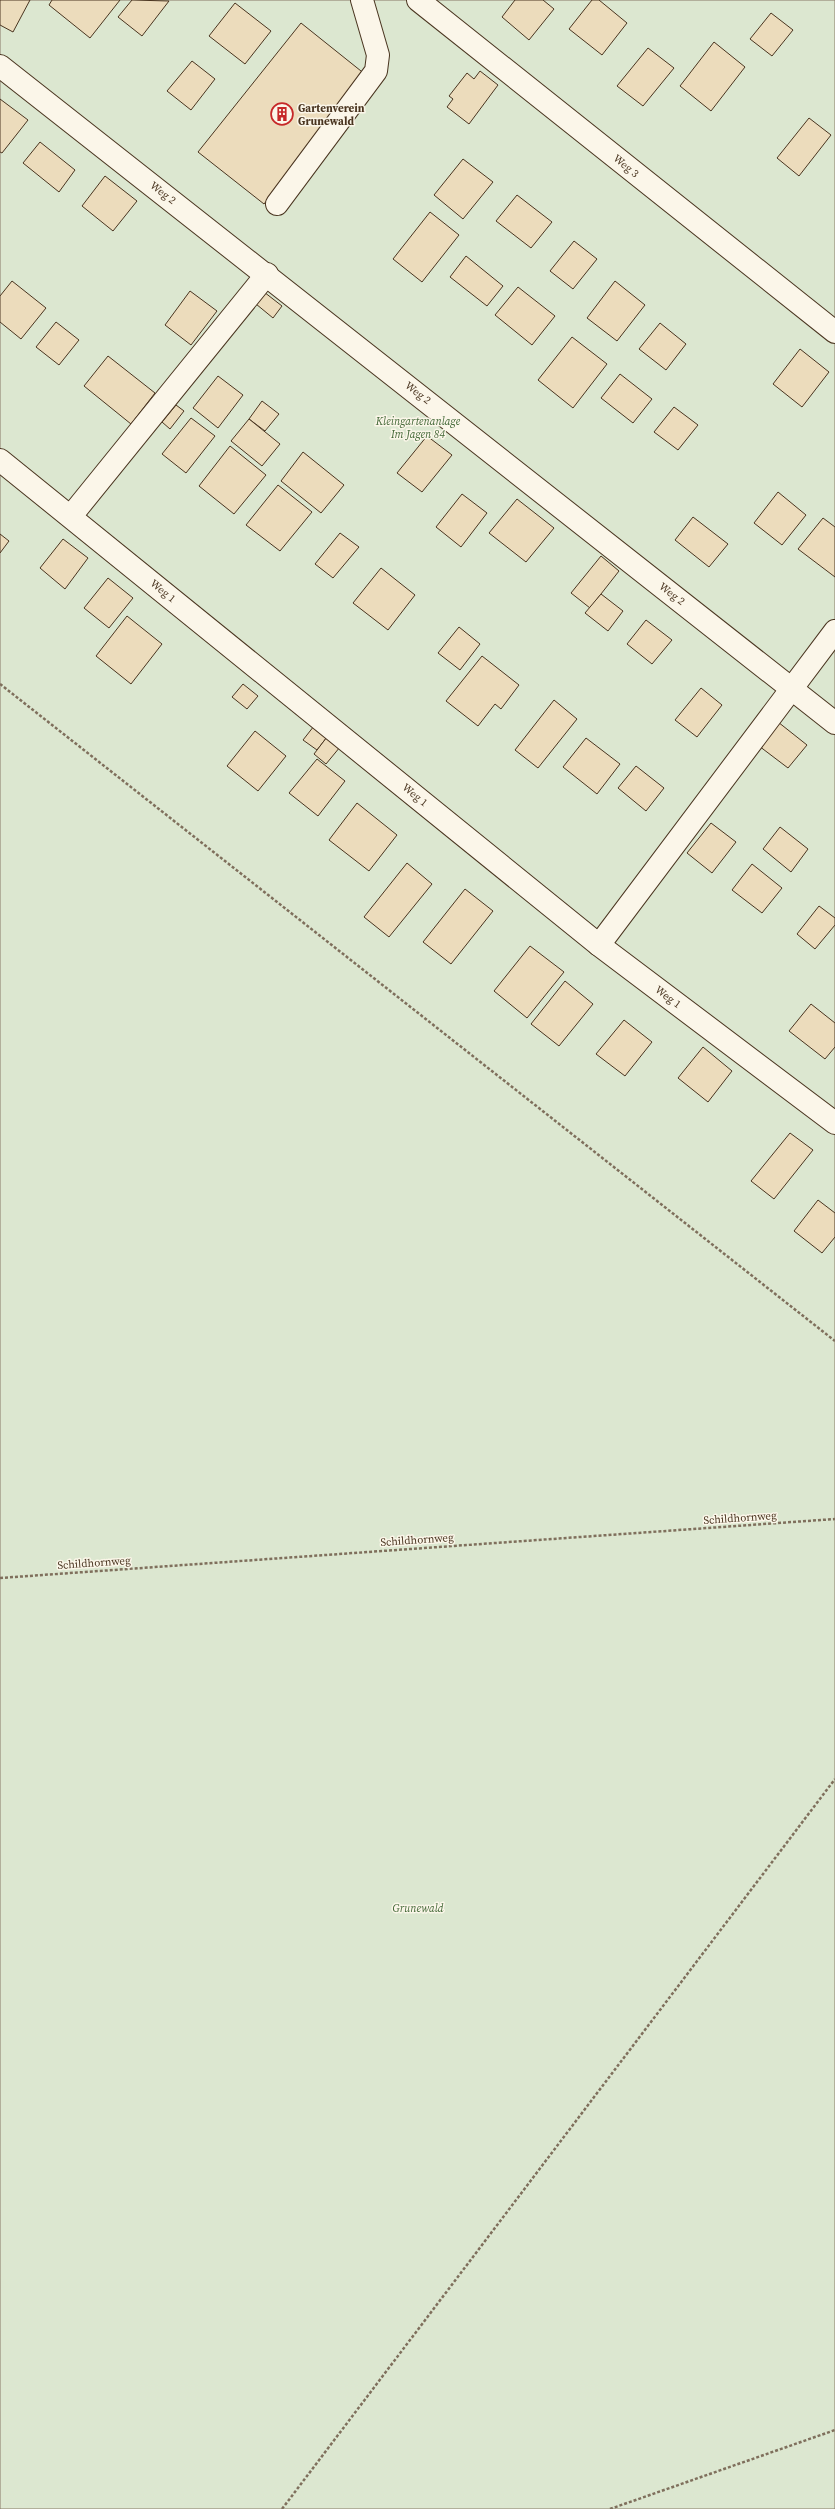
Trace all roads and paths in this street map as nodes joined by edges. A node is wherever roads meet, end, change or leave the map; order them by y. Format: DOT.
graph roads {
  1 [pos="362,0"];
  2 [pos="418,0"];
  3 [pos="0,66"];
  4 [pos="276,204"];
  5 [pos="267,274"];
  6 [pos="835,332"];
  7 [pos="0,460"];
  8 [pos="71,516"];
  9 [pos="835,631"];
  10 [pos="0,684"];
  11 [pos="790,688"];
  12 [pos="835,723"];
  13 [pos="599,945"];
  14 [pos="835,1123"];
  15 [pos="835,1341"];
  16 [pos="835,1519"];
  17 [pos="0,1578"];
  18 [pos="835,1779"];
  19 [pos="835,2430"];
  20 [pos="282,2509"];
  21 [pos="610,2509"];
  1 -- 4 [label="lane"];
  2 -- 6 [label="lane, Weg 3"];
  3 -- 5 [label="lane, Weg 2"];
  5 -- 8 [label="lane"];
  5 -- 11 [label="lane, Weg 2"];
  7 -- 8 [label="lane, Weg 1"];
  8 -- 13 [label="lane, Weg 1"];
  9 -- 11 [label="lane"];
  10 -- 15 [label="path"];
  11 -- 12 [label="lane, Weg 2"];
  11 -- 13 [label="lane"];
  13 -- 14 [label="lane, Weg 1"];
  16 -- 17 [label="path, Schildhornweg"];
  18 -- 20 [label="path"];
  19 -- 21 [label="path"];
}
